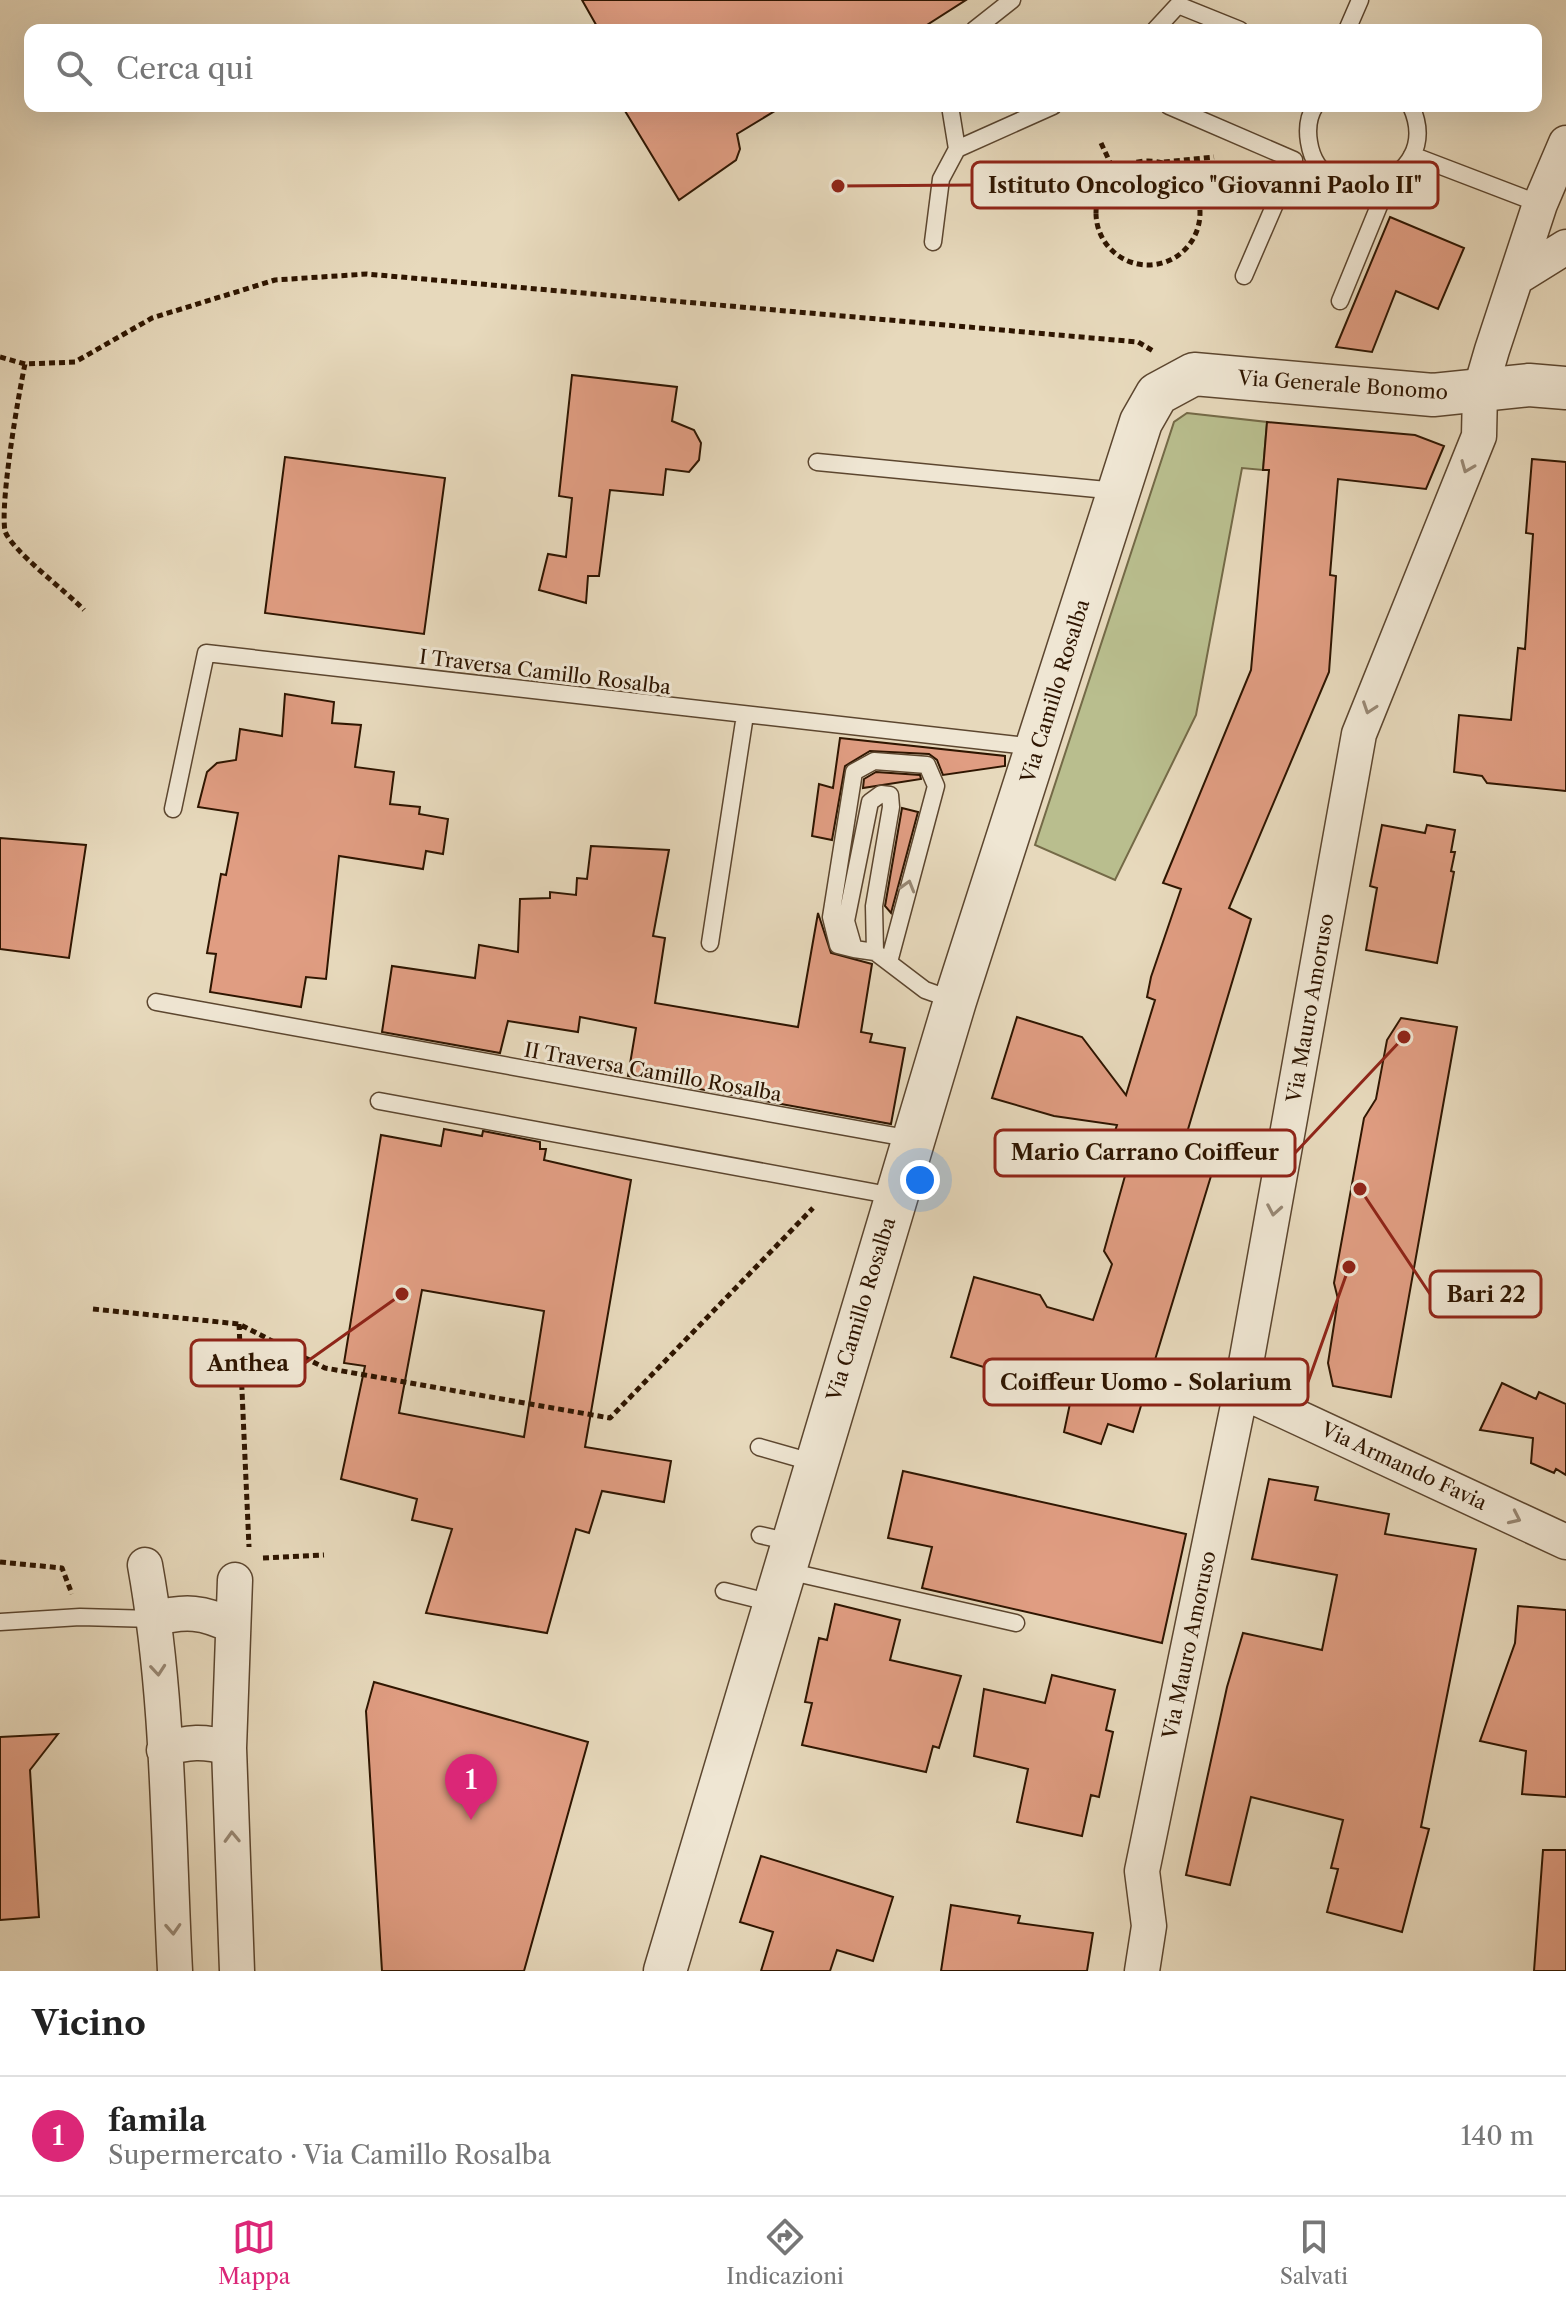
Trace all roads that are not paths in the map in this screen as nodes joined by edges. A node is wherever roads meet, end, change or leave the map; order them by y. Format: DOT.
graph roads {
  1 [pos="1012,0"];
  2 [pos="1360,0"];
  3 [pos="1173,2"];
  4 [pos="982,24"];
  5 [pos="1159,24"];
  6 [pos="1226,24"];
  7 [pos="1350,24"];
  8 [pos="951,112"];
  9 [pos="1040,112"];
  10 [pos="1183,112"];
  11 [pos="1313,112"];
  12 [pos="1412,112"];
  13 [pos="957,149"];
  14 [pos="1311,152"];
  15 [pos="1412,155"];
  16 [pos="1294,160"];
  17 [pos="1562,161"];
  18 [pos="1390,179"];
  19 [pos="1540,204"];
  20 [pos="933,242"];
  21 [pos="1566,247"];
  22 [pos="1244,276"];
  23 [pos="1516,278"];
  24 [pos="1340,301"];
  25 [pos="1566,388"];
  26 [pos="1480,391"];
  27 [pos="1141,422"];
  28 [pos="817,462"];
  29 [pos="1118,491"];
  30 [pos="745,715"];
  31 [pos="1038,747"];
  32 [pos="173,809"];
  33 [pos="710,943"];
  34 [pos="854,949"];
  35 [pos="882,957"];
  36 [pos="955,1001"];
  37 [pos="156,1002"];
  38 [pos="379,1101"];
  39 [pos="914,1139"];
  40 [pos="896,1196"];
  41 [pos="1241,1391"];
  42 [pos="759,1447"];
  43 [pos="815,1463"];
  44 [pos="1566,1542"];
  45 [pos="777,1562"];
  46 [pos="145,1565"];
  47 [pos="235,1580"];
  48 [pos="724,1591"];
  49 [pos="154,1619"];
  50 [pos="0,1622"];
  51 [pos="1016,1623"];
  52 [pos="232,1626"];
  53 [pos="229,1748"];
  54 [pos="164,1750"];
  55 [pos="175,1971"];
  56 [pos="237,1971"];
  57 [pos="665,1971"];
  58 [pos="1142,1971"];
  1 -- 4 [label="lane"];
  2 -- 7 [label="lane"];
  3 -- 5 [label="lane"];
  3 -- 6 [label="lane"];
  8 -- 13 [label="lane"];
  9 -- 13 [label="lane"];
  10 -- 16 [label="lane"];
  11 -- 14 [label="lane"];
  12 -- 15 [label="lane"];
  13 -- 20 [label="lane"];
  14 -- 16 [label="lane"];
  14 -- 18 [label="lane"];
  15 -- 18 [label="lane"];
  15 -- 19 [label="lane"];
  16 -- 22 [label="lane"];
  17 -- 19 [label="street, Via Mauro Amoruso"];
  18 -- 24 [label="lane"];
  19 -- 23 [label="street, Via Mauro Amoruso"];
  21 -- 23 [label="street"];
  23 -- 26 [label="street, Via Mauro Amoruso"];
  25 -- 26 [label="street, Via Generale Bonomo"];
  26 -- 27 [label="street, Via Generale Bonomo"];
  26 -- 41 [label="street, Via Mauro Amoruso, one-way"];
  27 -- 29 [label="street, Via Camillo Rosalba"];
  28 -- 29 [label="lane"];
  29 -- 31 [label="street, Via Camillo Rosalba"];
  30 -- 31 [label="lane, I Traversa Camillo Rosalba"];
  30 -- 32 [label="lane, I Traversa Camillo Rosalba"];
  30 -- 33 [label="lane"];
  31 -- 36 [label="street, Via Camillo Rosalba"];
  34 -- 35 [label="lane"];
  34 -- 35 [label="lane"];
  35 -- 34 [label="lane, one-way"];
  35 -- 36 [label="lane"];
  36 -- 39 [label="street, Via Camillo Rosalba"];
  37 -- 39 [label="lane, II Traversa Camillo Rosalba"];
  38 -- 40 [label="lane"];
  39 -- 40 [label="street, Via Camillo Rosalba"];
  40 -- 43 [label="street, Via Camillo Rosalba"];
  41 -- 44 [label="street, Via Armando Favia, one-way"];
  41 -- 58 [label="street, Via Mauro Amoruso"];
  42 -- 43 [label="lane"];
  43 -- 45 [label="street, Via Camillo Rosalba"];
  45 -- 48 [label="lane"];
  45 -- 51 [label="lane"];
  45 -- 57 [label="street, Via Camillo Rosalba"];
  46 -- 49 [label="street"];
  47 -- 52 [label="street"];
  49 -- 50 [label="lane"];
  49 -- 52 [label="street"];
  49 -- 54 [label="street, one-way"];
  52 -- 53 [label="street"];
  53 -- 54 [label="street"];
  56 -- 53 [label="street, one-way"];
  54 -- 55 [label="street, one-way"];
}
